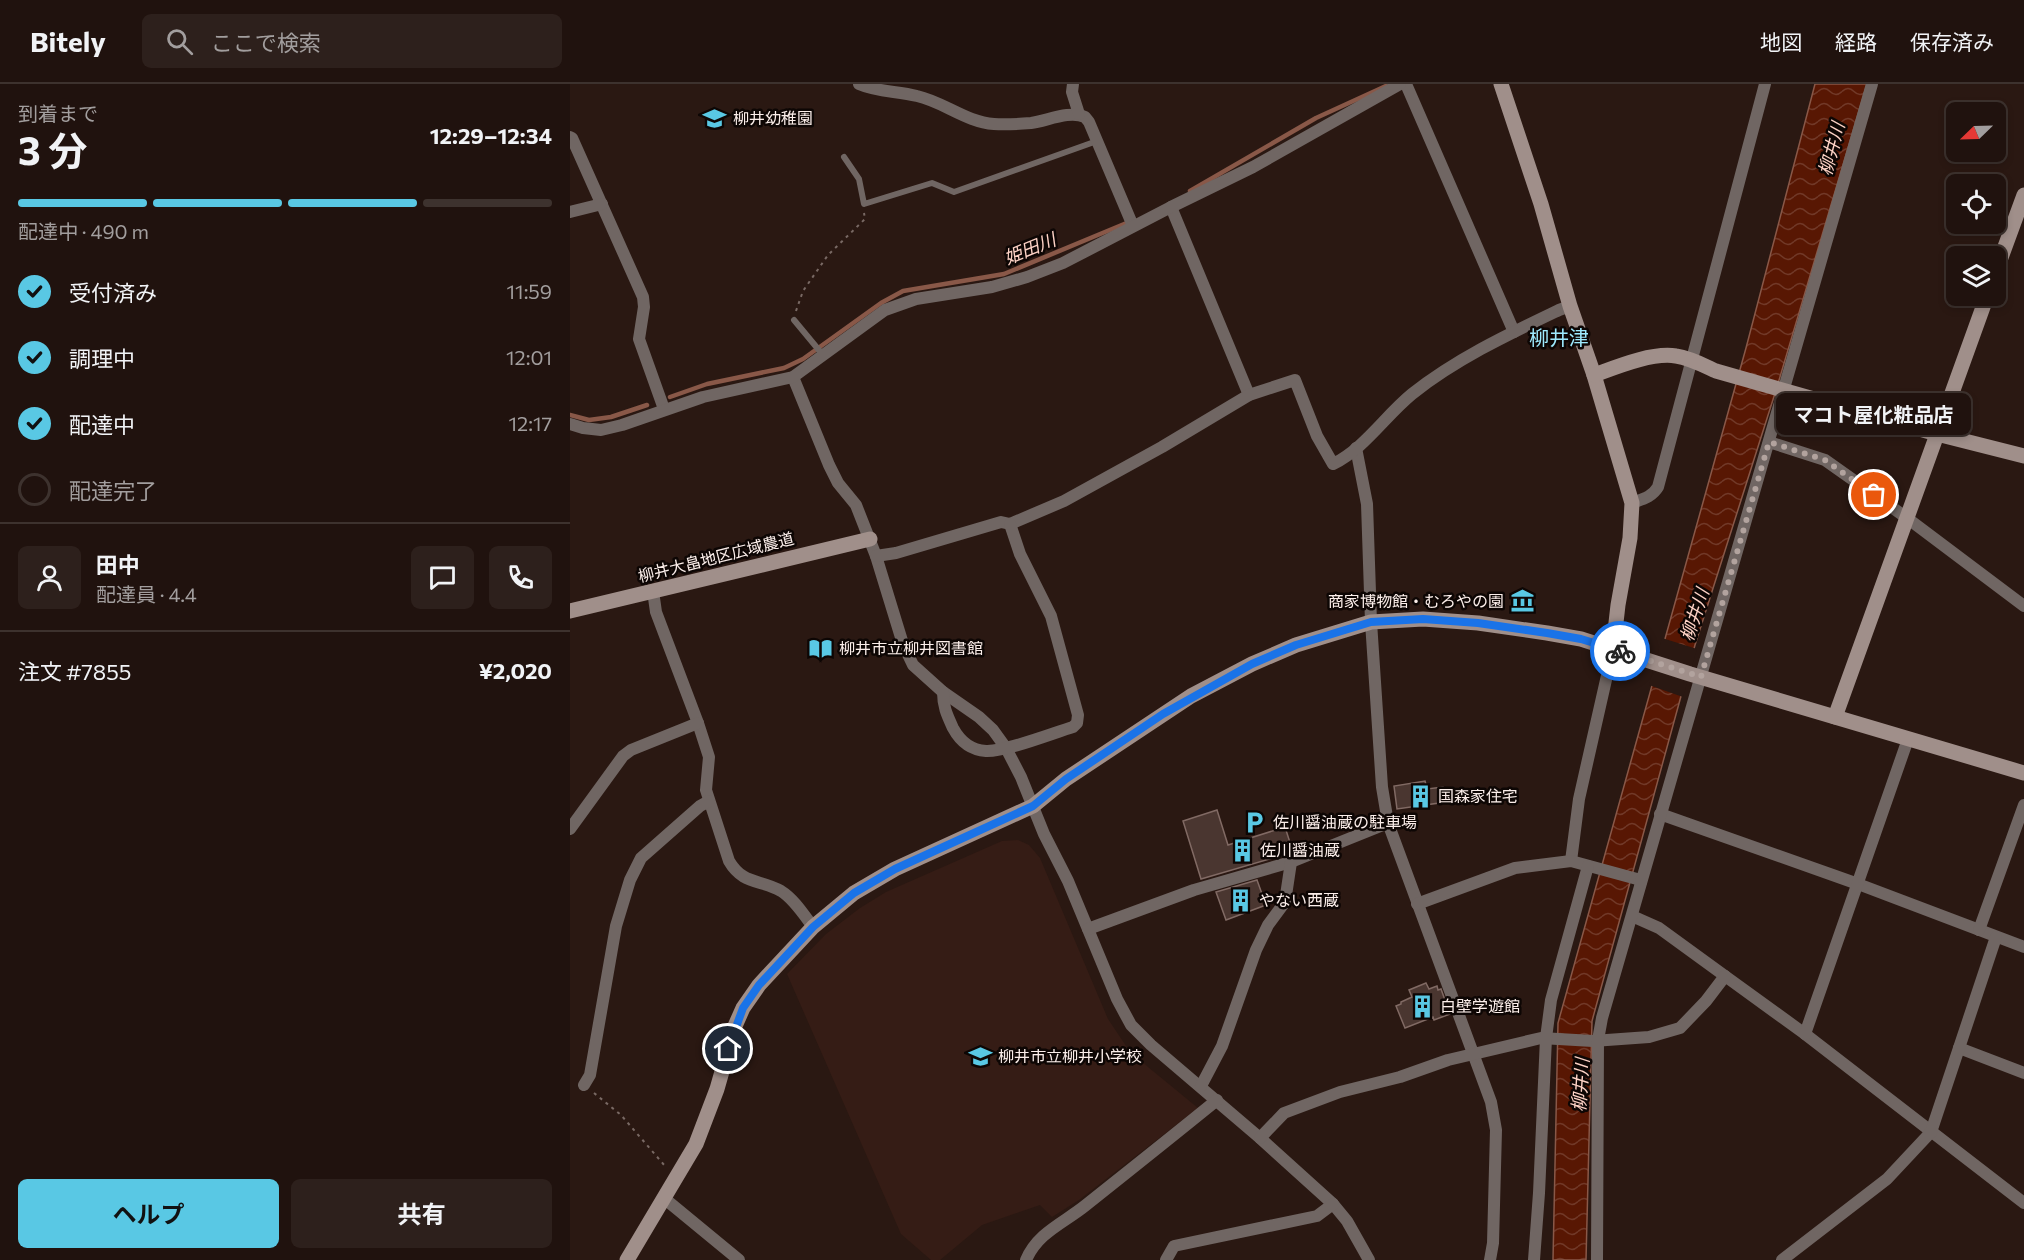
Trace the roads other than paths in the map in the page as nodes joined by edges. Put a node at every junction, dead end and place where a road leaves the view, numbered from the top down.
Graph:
1 (859, 84) edge
2 (1073, 84) edge
3 (1400, 84) edge
4 (1406, 84) edge
5 (1501, 84) edge
6 (1765, 84) edge
7 (1872, 84) edge
8 (1079, 114) junction
9 (570, 137) edge
10 (1097, 141) junction
11 (844, 157) dead end
12 (2024, 195) edge
13 (602, 204) junction
14 (1171, 207) junction
15 (570, 212) edge
16 (1133, 226) junction
17 (2005, 246) edge
18 (1570, 306) junction
19 (1983, 306) edge
20 (794, 320) road end
21 (1514, 332) junction
22 (823, 355) junction
23 (1692, 360) junction
24 (1593, 375) junction
25 (793, 377) junction
26 (1778, 387) junction
27 (1250, 395) junction
28 (664, 409) junction
29 (570, 424) edge
30 (1937, 434) junction
31 (1769, 442) junction
32 (1356, 448) junction
33 (2024, 456) edge
34 (1632, 503) junction
35 (1907, 518) junction
36 (1010, 524) junction
37 (870, 539) junction
38 (876, 556) junction
39 (653, 591) junction
40 (2024, 606) edge
41 (570, 611) edge
42 (1371, 622) junction
43 (1613, 649) junction
44 (1695, 676) junction
45 (943, 692) junction
46 (1835, 717) junction
47 (698, 723) junction
48 (1908, 739) junction
49 (1006, 748) junction
50 (2024, 774) edge
51 (709, 801) junction
52 (2024, 805) edge
53 (1033, 806) junction
54 (1660, 814) junction
55 (1388, 823) junction
56 (570, 829) edge
57 (1571, 861) junction
58 (1291, 862) junction
59 (1593, 867) junction
60 (1639, 880) junction
61 (1858, 884) junction
62 (1418, 904) junction
63 (1632, 916) junction
64 (813, 927) junction
65 (1088, 929) junction
66 (1979, 930) junction
67 (1996, 937) junction
68 (2024, 947) edge
69 (1725, 976) junction
70 (1805, 1034) junction
71 (1549, 1037) junction
72 (1596, 1041) junction
73 (1959, 1048) junction
74 (1473, 1055) junction
75 (2024, 1073) edge
76 (584, 1085) road end
77 (1201, 1086) junction
78 (1217, 1100) junction
79 (1931, 1132) junction
80 (1260, 1138) junction
81 (665, 1199) junction
82 (1333, 1203) junction
83 (2024, 1203) edge
84 (627, 1260) edge
85 (739, 1260) edge
86 (1026, 1260) edge
87 (1166, 1260) edge
88 (1369, 1260) edge
89 (1490, 1260) edge
90 (1534, 1260) edge
91 (1598, 1260) edge
92 (1782, 1260) edge

1 - 8 street
2 - 8 street
3 - 14 street
4 - 21 street
5 - 18 street
6 - 23 street
7 - 26 street
8 - 10 street
9 - 13 street
10 - 11 lane
10 - 16 street
12 - 17 street
13 - 15 street
13 - 28 street
14 - 16 street
14 - 27 street
16 - 22 street
18 - 21 street
18 - 24 street
19 - 30 street
20 - 22 lane
21 - 32 street
22 - 25 street
23 - 24 street
23 - 26 street
23 - 34 street
24 - 34 street
25 - 28 street
25 - 37 street
26 - 30 street
26 - 31 street
27 - 32 street
27 - 36 street
28 - 29 street
30 - 33 street
30 - 35 street
31 - 35 street
31 - 44 street
32 - 42 street
34 - 43 street
35 - 40 street
35 - 46 street
36 - 38 street
36 - 49 street
37 - 38 street
37 - 39 street, 柳井大畠地区広域農道
38 - 45 street
39 - 41 street, 柳井大畠地区広域農道
39 - 47 street
42 - 43 street
42 - 53 street
42 - 55 street
43 - 44 street
43 - 57 street
44 - 46 street
44 - 54 street
45 - 49 street
45 - 49 street
46 - 48 street
47 - 51 street
47 - 56 street
48 - 50 street
48 - 61 street
49 - 53 street
51 - 64 street
51 - 76 street
52 - 66 street
53 - 64 street
53 - 65 street
54 - 60 street
54 - 61 street
55 - 58 street
55 - 62 street
57 - 59 street
57 - 62 street
58 - 65 street
58 - 77 street
59 - 60 street
59 - 71 street
60 - 63 street
61 - 66 street
61 - 70 street
62 - 74 street
63 - 69 street
63 - 72 street
64 - 81 street
65 - 77 street
66 - 67 street
67 - 68 street
67 - 73 street
69 - 70 street
69 - 72 street
70 - 79 street
71 - 72 street
71 - 74 street
71 - 90 street
72 - 91 street
73 - 75 street
73 - 79 street
74 - 80 street
74 - 89 street
77 - 78 street
78 - 80 street
78 - 86 street
79 - 83 street
79 - 92 street
80 - 82 street
81 - 84 street
81 - 85 street
82 - 87 street
82 - 88 street

